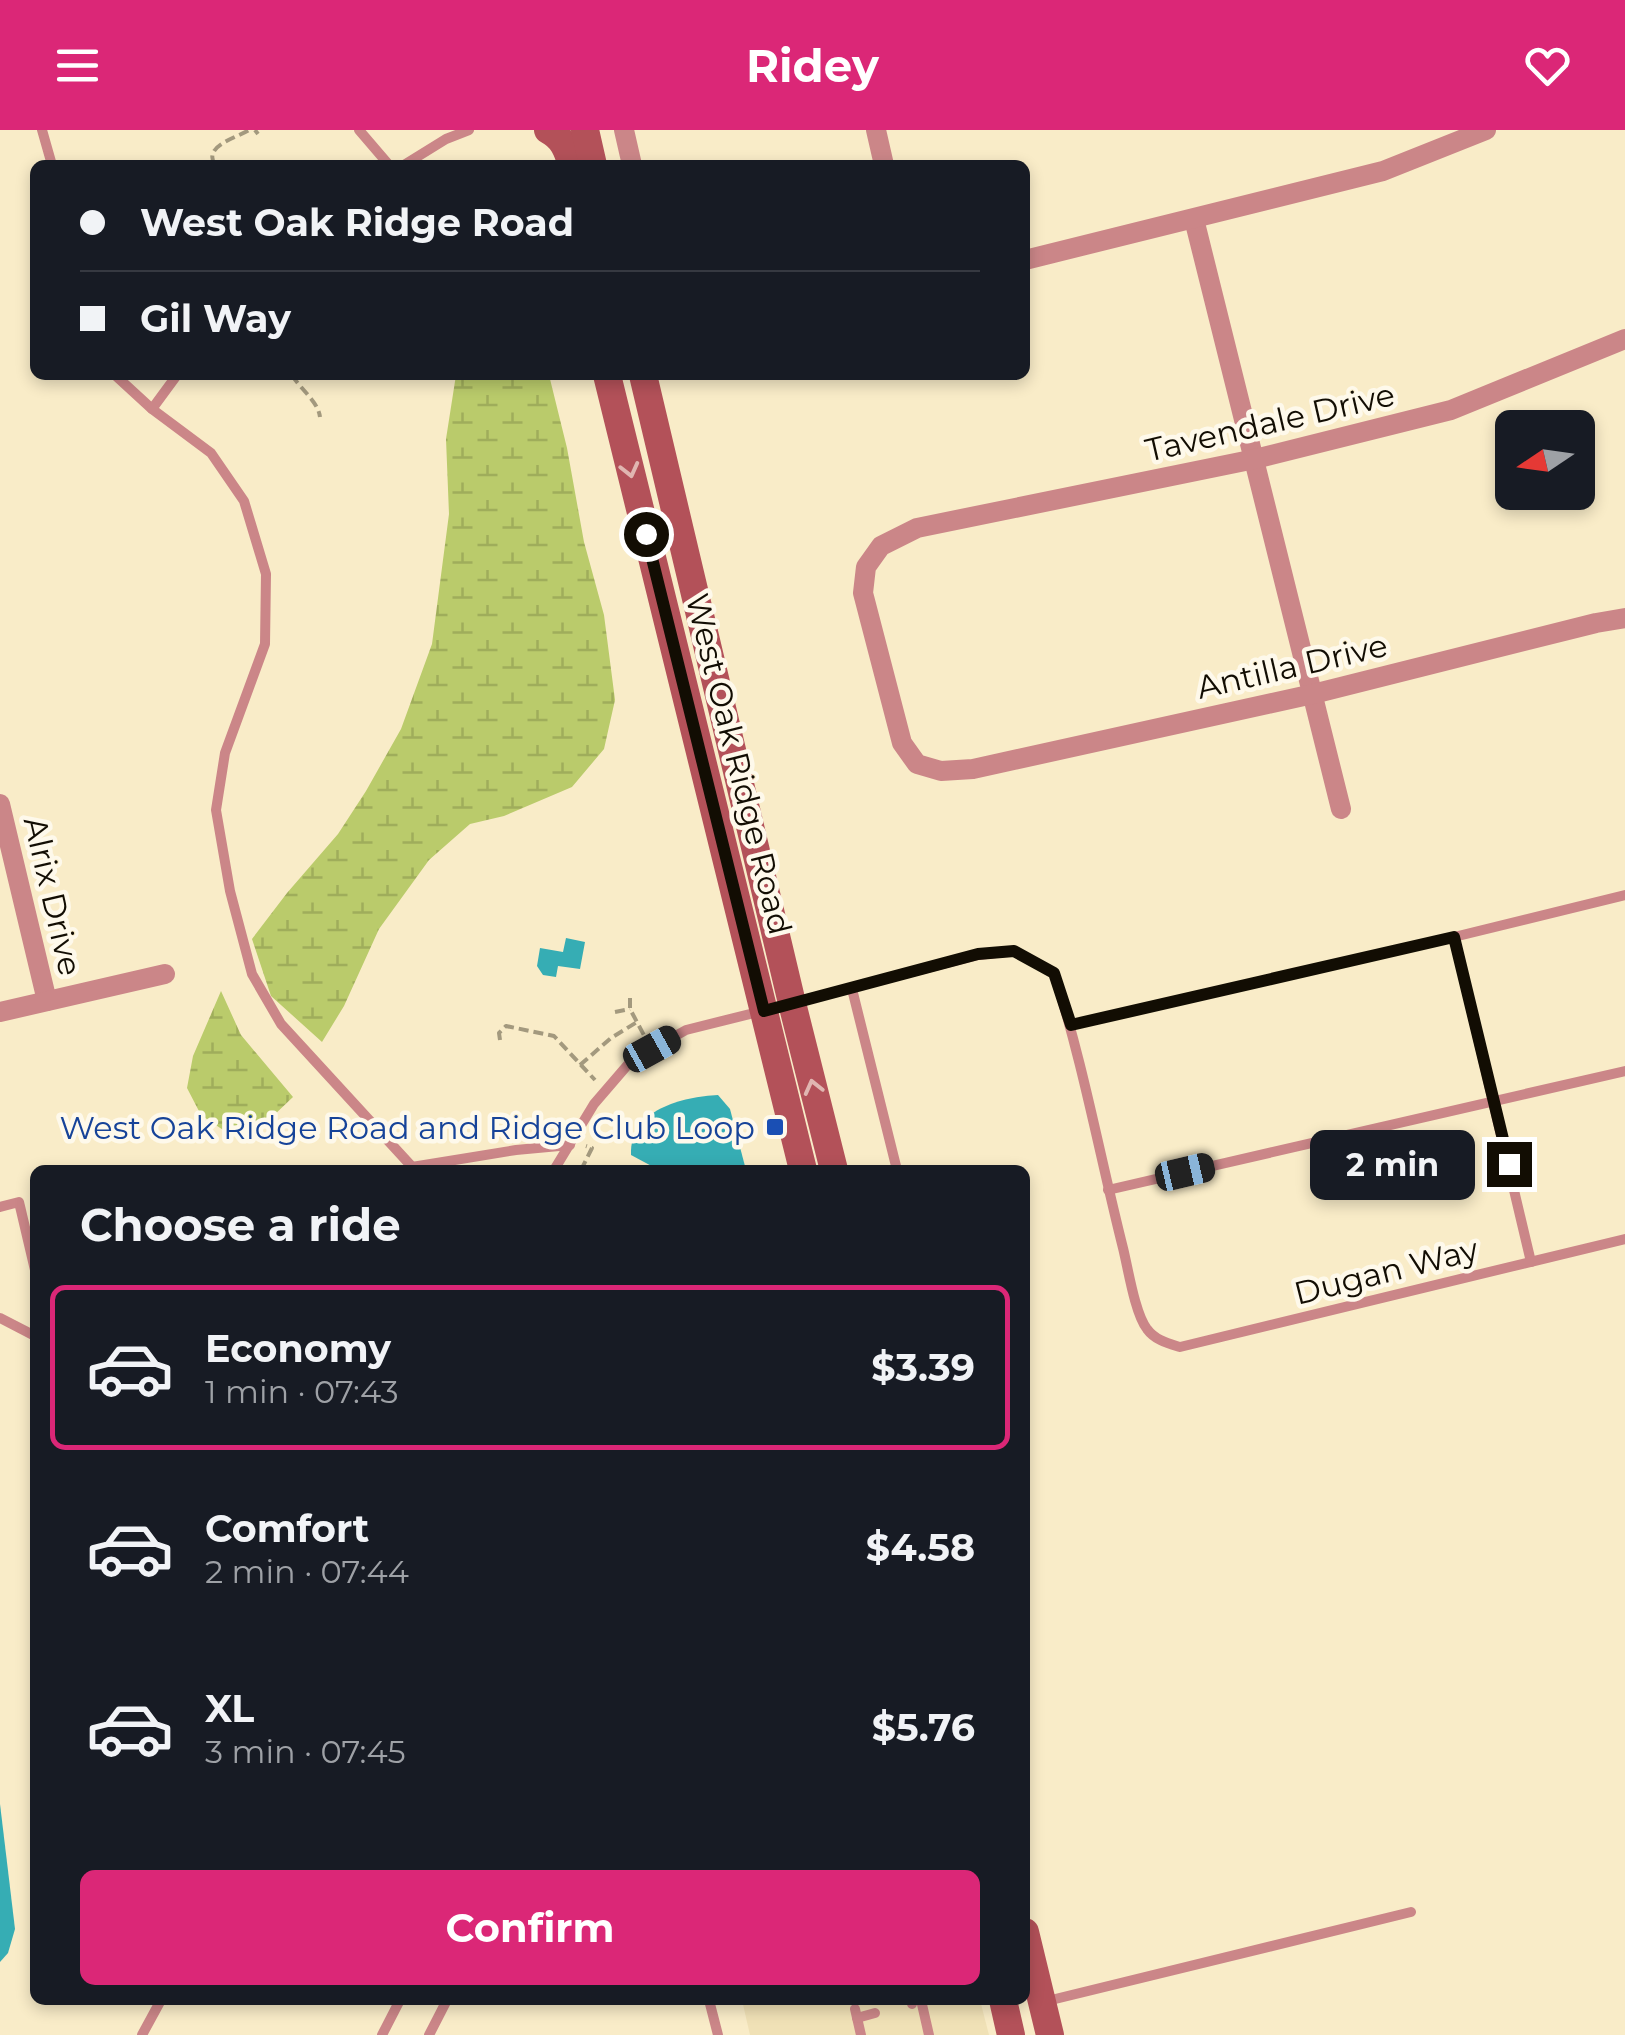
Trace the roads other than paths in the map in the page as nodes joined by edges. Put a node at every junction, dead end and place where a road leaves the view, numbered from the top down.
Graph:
1 (42, 130) edge
2 (359, 130) edge
3 (469, 130) edge
4 (548, 130) edge
5 (585, 130) edge
6 (624, 130) edge
7 (876, 130) edge
8 (1486, 130) edge
9 (51, 160) edge
10 (385, 160) edge
11 (412, 160) edge
12 (555, 160) edge
13 (570, 160) edge
14 (592, 160) edge
15 (631, 160) edge
16 (883, 160) edge
17 (1194, 219) junction
18 (1030, 259) edge
19 (1625, 339) edge
20 (121, 380) edge
21 (173, 380) edge
22 (607, 380) edge
23 (644, 380) edge
24 (152, 409) junction
25 (1255, 459) junction
26 (917, 528) joint
27 (1625, 618) edge
28 (1313, 694) junction
29 (0, 804) edge
30 (1341, 808) dead end
31 (1625, 894) edge
32 (1454, 937) junction
33 (165, 974) dead end
34 (852, 989) junction
35 (47, 1001) junction
36 (792, 1003) junction
37 (764, 1011) junction
38 (0, 1012) edge
39 (1071, 1025) junction
40 (1625, 1071) edge
41 (1494, 1100) junction
42 (572, 1142) junction
43 (409, 1165) edge
44 (435, 1165) edge
45 (557, 1165) edge
46 (802, 1165) edge
47 (833, 1165) edge
48 (896, 1165) edge
49 (1108, 1190) junction
50 (0, 1207) edge
51 (1625, 1240) edge
52 (30, 1249) edge
53 (1531, 1262) junction
54 (0, 1318) edge
55 (30, 1333) edge
56 (1411, 1912) dead end
57 (1030, 1953) edge
58 (1042, 2002) junction
59 (158, 2005) edge
60 (397, 2005) edge
61 (444, 2005) edge
62 (710, 2005) edge
63 (917, 2005) edge
64 (1004, 2005) edge
65 (875, 2013) dead end
66 (142, 2035) edge
67 (382, 2035) edge
68 (429, 2035) edge
69 (718, 2035) edge
70 (861, 2035) edge
71 (929, 2035) edge
72 (1011, 2035) edge
73 (1050, 2035) edge

1 - 9 lane
2 - 10 lane
3 - 11 lane
4 - 12 street
4 - 13 street
5 - 14 street
6 - 15 street
7 - 16 street
8 - 17 street
17 - 18 street
17 - 25 street
19 - 25 street, Tavendale Drive
20 - 24 lane
21 - 24 lane
22 -> 37 street, West Oak Ridge Road
23 - 36 street, West Oak Ridge Road
24 - 43 lane
25 - 26 street, Tavendale Drive
25 - 28 street
26 - 28 street, Antilla Drive
27 - 28 street, Antilla Drive
28 - 30 street
29 - 35 street, Alrix Drive
31 - 32 lane
32 - 39 lane
32 - 41 lane
33 - 35 street
34 - 36 lane
34 - 39 lane
34 - 48 lane
35 - 38 street
36 - 37 street
47 -> 36 street, West Oak Ridge Road
37 - 42 lane
37 - 46 street, West Oak Ridge Road
39 - 49 lane
40 - 41 lane
41 - 49 lane
41 - 53 lane
42 - 44 lane
42 - 45 lane
49 - 53 lane, Dugan Way
50 - 52 lane
51 - 53 lane, Dugan Way
54 - 55 lane
56 - 58 lane
57 - 58 street
58 - 73 street
59 - 66 lane
60 - 67 lane
61 - 68 lane
62 - 69 lane
63 - 71 lane
64 - 72 street
65 - 70 lane

